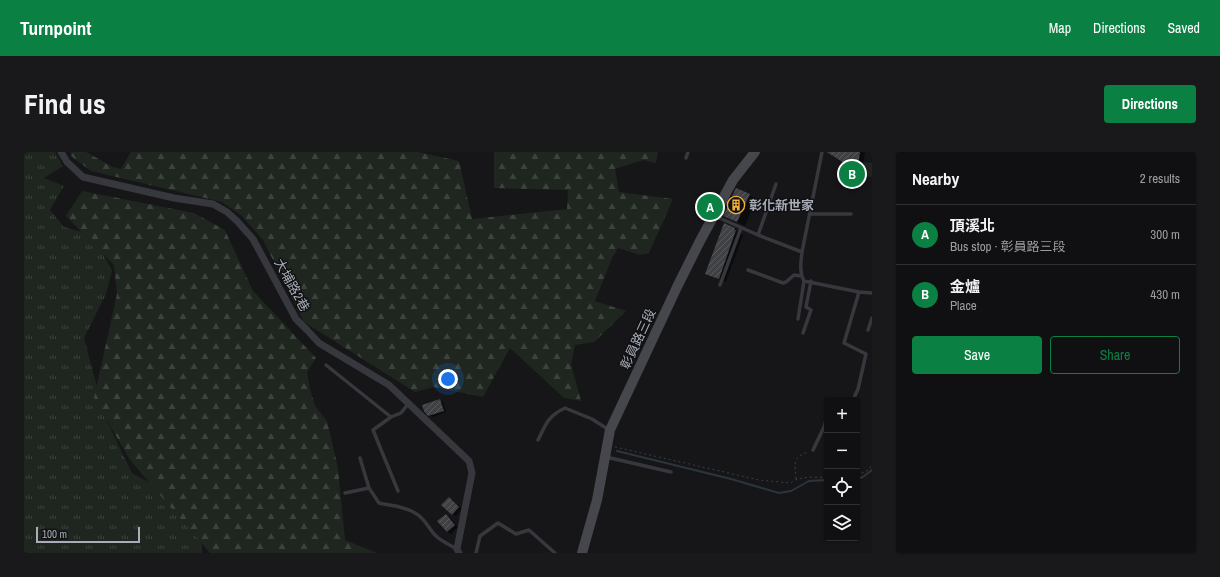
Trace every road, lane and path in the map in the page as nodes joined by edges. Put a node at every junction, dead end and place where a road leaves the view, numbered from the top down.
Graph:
1 (61, 152) edge
2 (688, 152) edge
3 (822, 152) edge
4 (753, 153) edge
5 (686, 158) dead end
6 (776, 184) dead end
7 (810, 214) junction
8 (851, 214) dead end
9 (714, 216) junction
10 (741, 228) junction
11 (758, 235) junction
12 (802, 252) junction
13 (748, 270) dead end
14 (801, 276) junction
15 (804, 281) junction
16 (811, 281) junction
17 (720, 285) dead end
18 (859, 292) junction
19 (872, 292) edge
20 (872, 318) edge
21 (798, 319) dead end
22 (868, 330) dead end
23 (803, 333) dead end
24 (326, 364) dead end
25 (854, 397) edge
26 (408, 404) junction
27 (391, 417) junction
28 (824, 427) edge
29 (610, 430) junction
30 (538, 440) dead end
31 (607, 446) junction
32 (813, 450) joint
33 (605, 457) junction
34 (360, 458) dead end
35 (872, 464) edge
36 (671, 472) dead end
37 (860, 474) edge
38 (824, 477) edge
39 (796, 480) junction
40 (369, 488) junction
41 (398, 491) dead end
42 (345, 493) dead end
43 (458, 551) edge
44 (476, 553) edge
45 (555, 553) edge
46 (582, 553) edge

1 - 26 street, 大埔路2巷
2 - 5 lane
3 - 7 lane
4 - 9 main road, 彰員路三段
6 - 11 lane
7 - 8 lane
7 - 12 lane
9 - 10 lane
9 - 29 main road, 彰員路三段
10 - 11 lane
10 - 17 lane
11 - 12 lane
12 - 14 lane
13 - 14 lane
14 - 15 lane
15 - 16 lane
15 - 21 lane
16 - 18 lane
16 - 23 lane
18 - 19 lane
18 - 25 lane
20 - 22 lane
24 - 27 lane
26 - 27 lane
26 - 43 street, 大埔路2巷
27 - 41 lane
28 - 32 lane
29 - 30 lane
29 - 31 main road, 彰員路三段
31 - 33 main road, 彰員路三段
31 - 39 path
32 - 39 path
33 - 36 lane
33 - 46 main road, 彰員路三段
34 - 40 lane
35 - 37 path
38 - 39 path
40 - 42 lane
40 - 43 lane
44 - 45 lane

